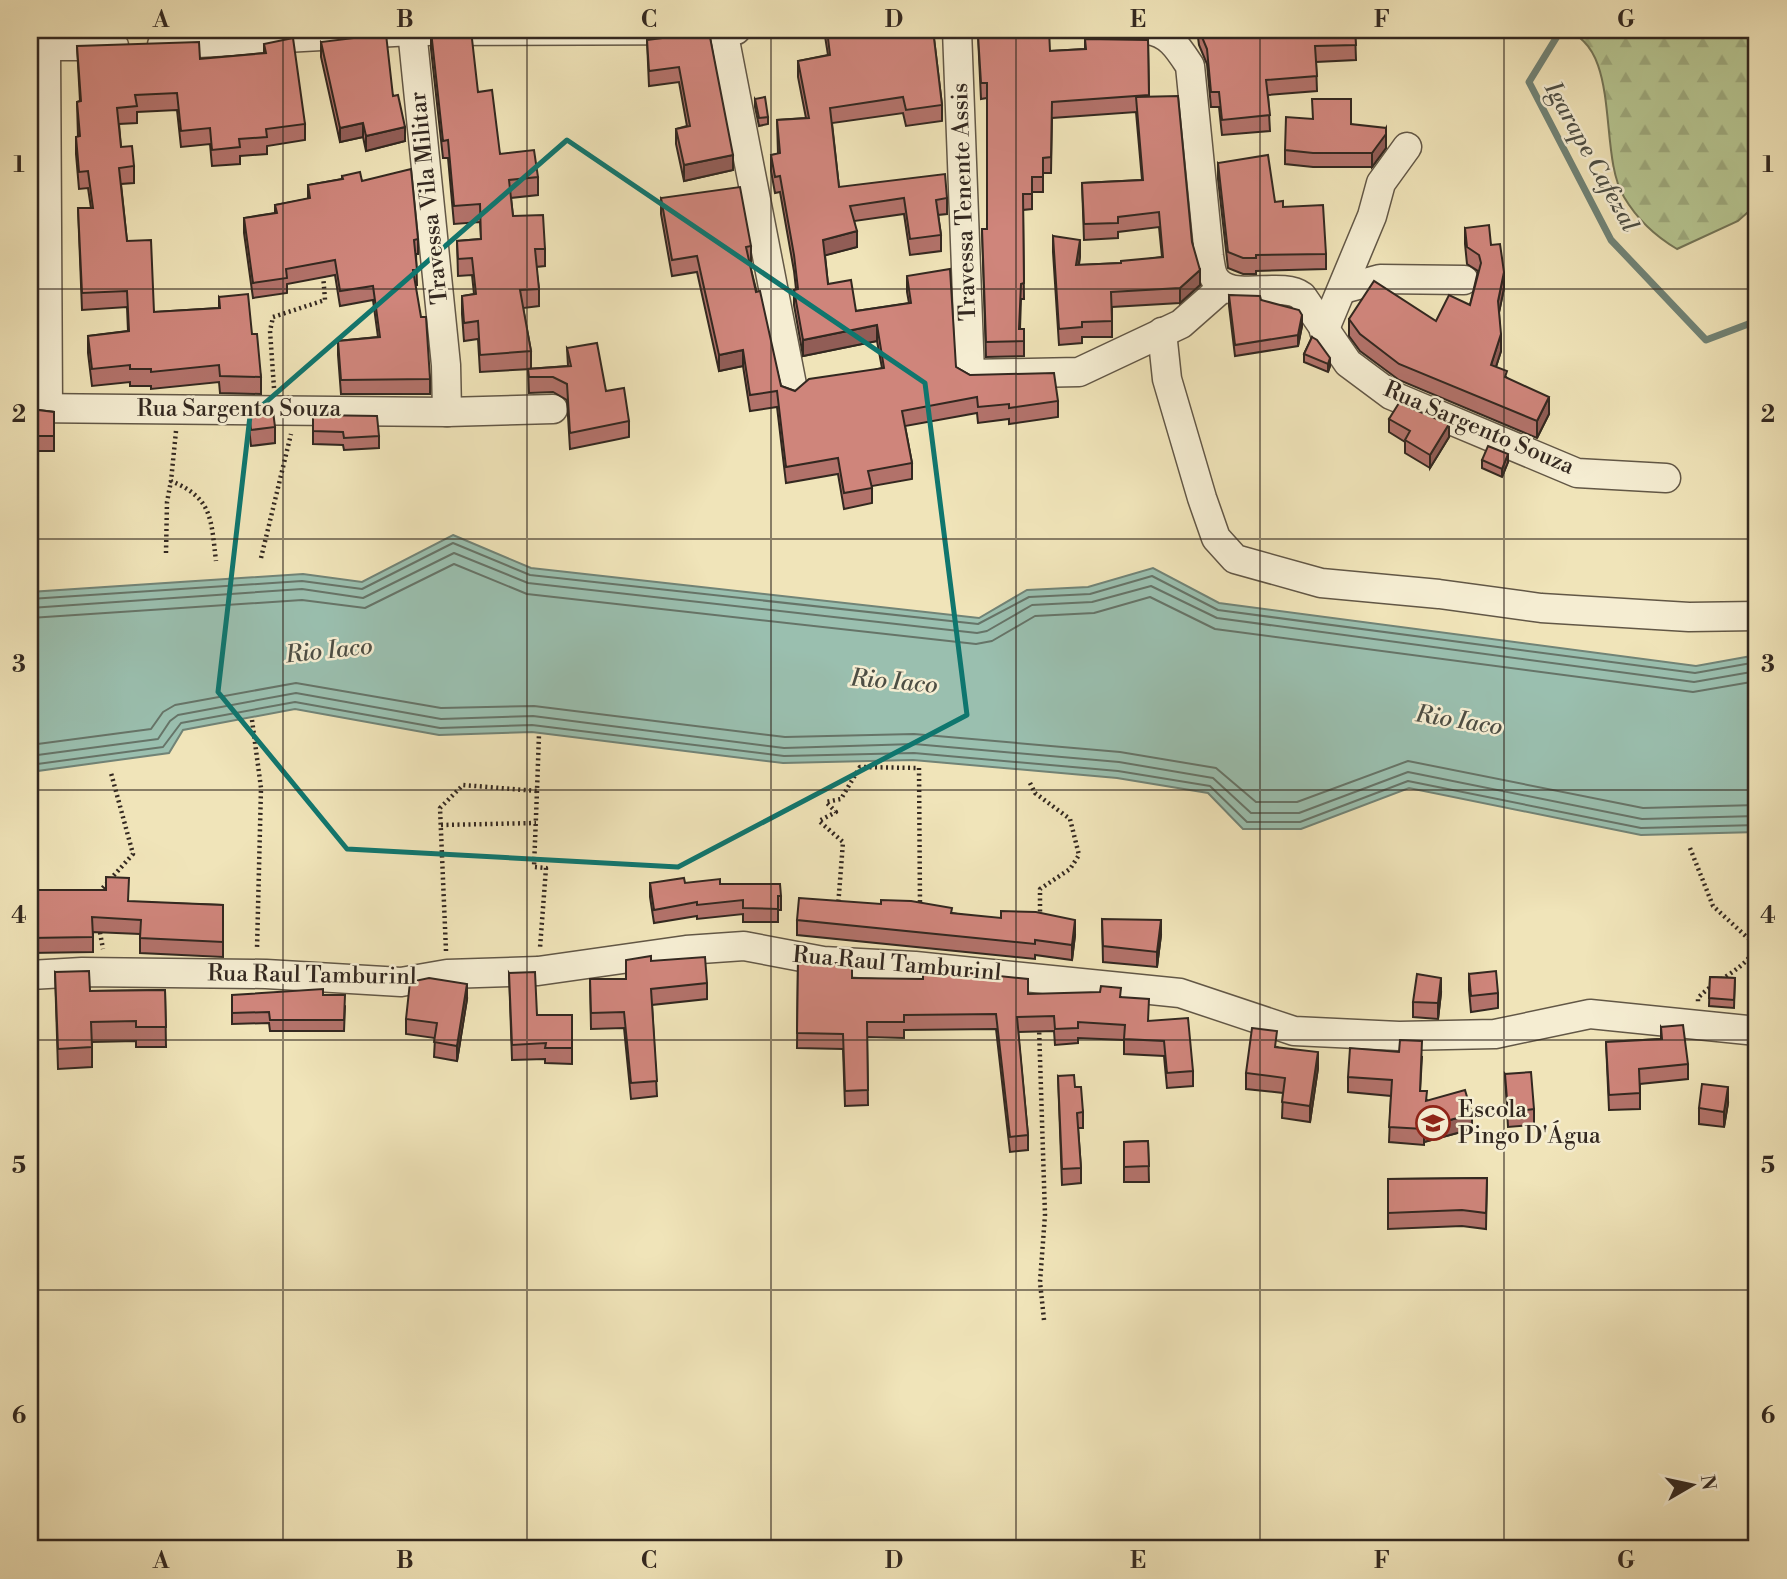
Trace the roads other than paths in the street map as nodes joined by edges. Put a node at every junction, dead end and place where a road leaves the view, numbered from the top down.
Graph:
1 (723, 30) edge
2 (736, 30) edge
3 (957, 30) edge
4 (1147, 30) edge
5 (412, 31) edge
6 (131, 38) edge
7 (1181, 38) edge
8 (38, 46) edge
9 (1407, 148) dead end
10 (1464, 281) dead end
11 (1223, 287) junction
12 (1343, 289) junction
13 (1324, 331) junction
14 (1162, 332) junction
15 (793, 390) edge
16 (39, 408) edge
17 (553, 409) dead end
18 (447, 412) junction
19 (1666, 478) dead end
20 (1757, 616) edge
21 (30, 975) edge
22 (1757, 1031) edge

1 - 2 street
1 - 5 street
1 - 15 street
3 - 14 street, Travessa Tenente Assis
4 - 7 street
5 - 6 street
5 - 18 street, Travessa Vila Militar
6 - 8 street
7 - 11 street
8 - 16 street
9 - 12 street
10 - 12 street
11 - 13 street, Rua Sargento Souza
11 - 14 street
12 - 13 street
13 - 19 street, Rua Sargento Souza
14 - 20 street
16 - 18 street, Rua Sargento Souza
17 - 18 street, Rua Sargento Souza
21 - 22 street, Rua Raul Tamburinl

